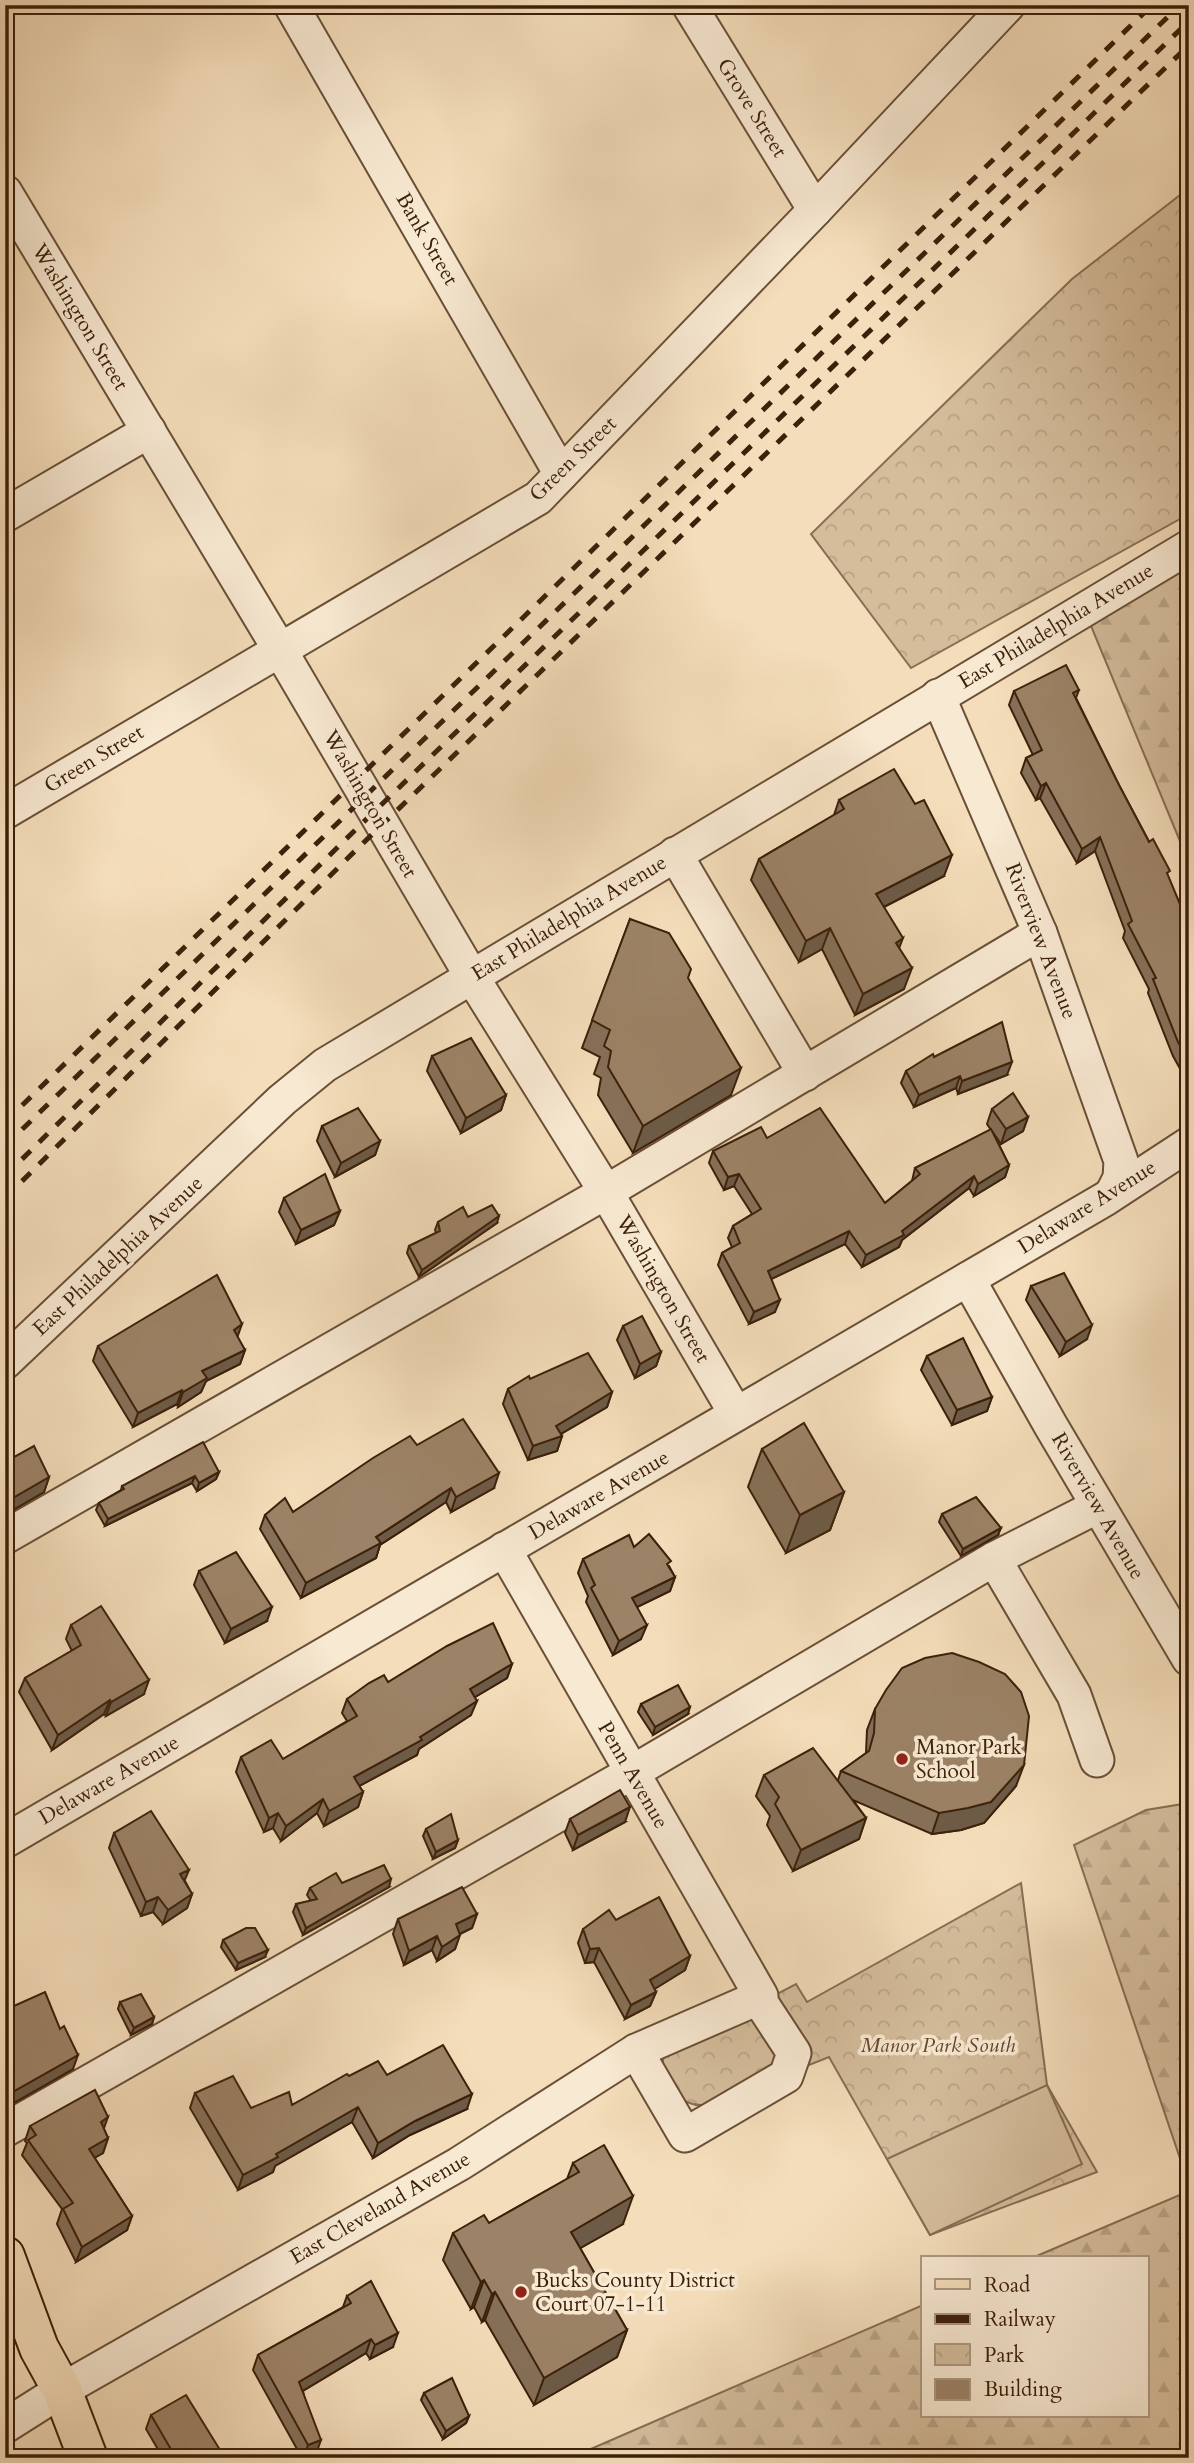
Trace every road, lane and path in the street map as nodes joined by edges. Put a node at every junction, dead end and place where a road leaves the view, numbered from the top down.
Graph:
1 (291, 5) edge
2 (689, 5) edge
3 (1008, 5) edge
4 (5, 192) edge
5 (815, 211) junction
6 (149, 431) junction
7 (561, 474) junction
8 (5, 515) edge
9 (1189, 547) edge
10 (279, 650) junction
11 (938, 696) junction
12 (5, 812) edge
13 (675, 854) junction
14 (1041, 933) junction
15 (472, 977) junction
16 (805, 1074) junction
17 (1189, 1144) edge
18 (606, 1192) junction
19 (1113, 1192) junction
20 (968, 1279) junction
21 (5, 1362) edge
22 (736, 1414) junction
23 (1098, 1506) junction
24 (5, 1537) edge
25 (504, 1549) junction
26 (994, 1559) junction
27 (1189, 1659) edge
28 (1097, 1759) dead end
29 (631, 1773) junction
30 (5, 1841) edge
31 (758, 1998) junction
32 (636, 2051) junction
33 (5, 2130) edge
34 (5, 2256) edge
35 (62, 2390) junction
36 (5, 2426) edge
37 (88, 2458) edge

1 - 7 street, Bank Street
2 - 5 street, Grove Street
3 - 5 street, Green Street
4 - 6 street, Washington Street
5 - 7 street, Green Street
6 - 8 street
6 - 10 street, Washington Street
7 - 10 street, Green Street
9 - 11 street, East Philadelphia Avenue
10 - 12 street, Green Street
10 - 15 street, Washington Street
11 - 13 street, East Philadelphia Avenue
11 - 14 street, Riverview Avenue
13 - 15 street, East Philadelphia Avenue
13 - 16 street
14 - 16 street
14 - 19 street, Riverview Avenue
15 - 18 street, Washington Street
15 - 21 street, East Philadelphia Avenue
16 - 18 street
17 - 19 street, Delaware Avenue
18 - 22 street, Washington Street
18 - 24 street
19 - 20 street, Delaware Avenue
20 - 22 street, Delaware Avenue
20 - 23 street, Riverview Avenue
22 - 25 street, Delaware Avenue
23 - 26 street
23 - 27 street, Riverview Avenue
25 - 29 street, Penn Avenue
25 - 30 street, Delaware Avenue
26 - 28 street
26 - 29 street
29 - 31 street, Penn Avenue
29 - 33 street
31 - 32 street, East Cleveland Avenue
31 - 32 street, Penn Avenue
32 - 35 street, East Cleveland Avenue
34 - 35 main road
35 - 36 street, East Cleveland Avenue
35 - 37 main road

